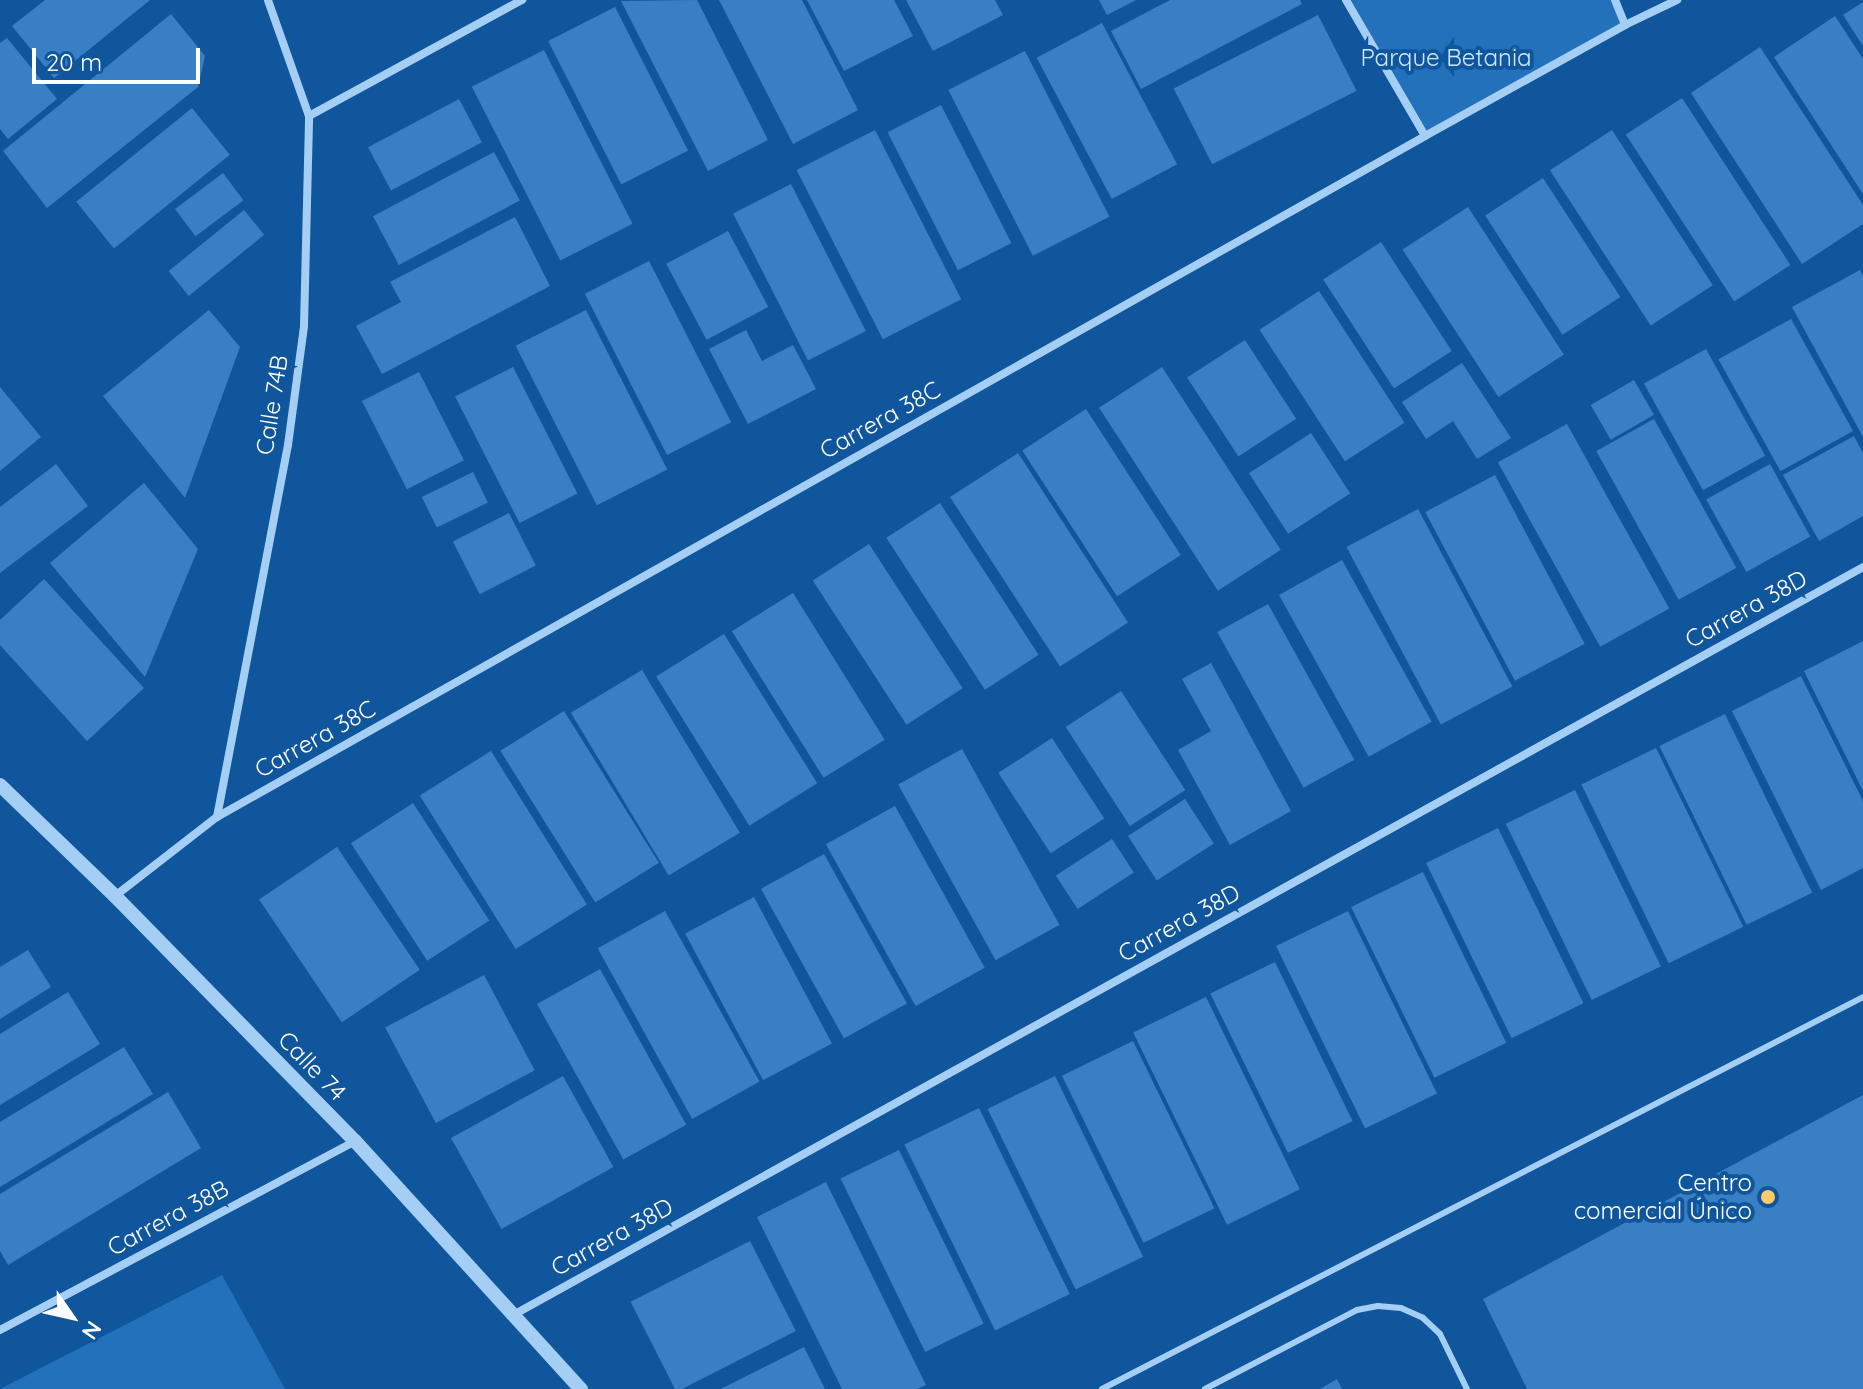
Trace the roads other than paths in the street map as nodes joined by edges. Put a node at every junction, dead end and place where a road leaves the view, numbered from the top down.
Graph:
1 (268, 0) edge
2 (522, 0) edge
3 (1346, 0) edge
4 (1615, 0) edge
5 (1677, 0) edge
6 (1625, 25) junction
7 (309, 116) junction
8 (1425, 136) junction
9 (1863, 567) edge
10 (0, 785) edge
11 (217, 817) junction
12 (115, 896) junction
13 (1863, 997) edge
14 (355, 1141) junction
15 (515, 1314) junction
16 (0, 1330) edge
17 (581, 1389) edge
18 (1102, 1389) edge
19 (1205, 1389) edge
20 (1467, 1389) edge

1 - 7 street, Calle 74B
2 - 7 street
3 - 8 street
4 - 6 street
5 - 6 street, Carrera 38C
6 - 8 street, Carrera 38C
7 - 11 street, Calle 74B
8 - 11 street, Carrera 38C
9 - 15 street, Carrera 38D
10 - 12 street, Calle 74
11 - 12 street, Carrera 38C
12 - 14 street, Calle 74
13 - 18 lane
14 - 15 street, Calle 74
14 - 16 street, Carrera 38B
15 - 17 street, Calle 74
19 - 20 lane

